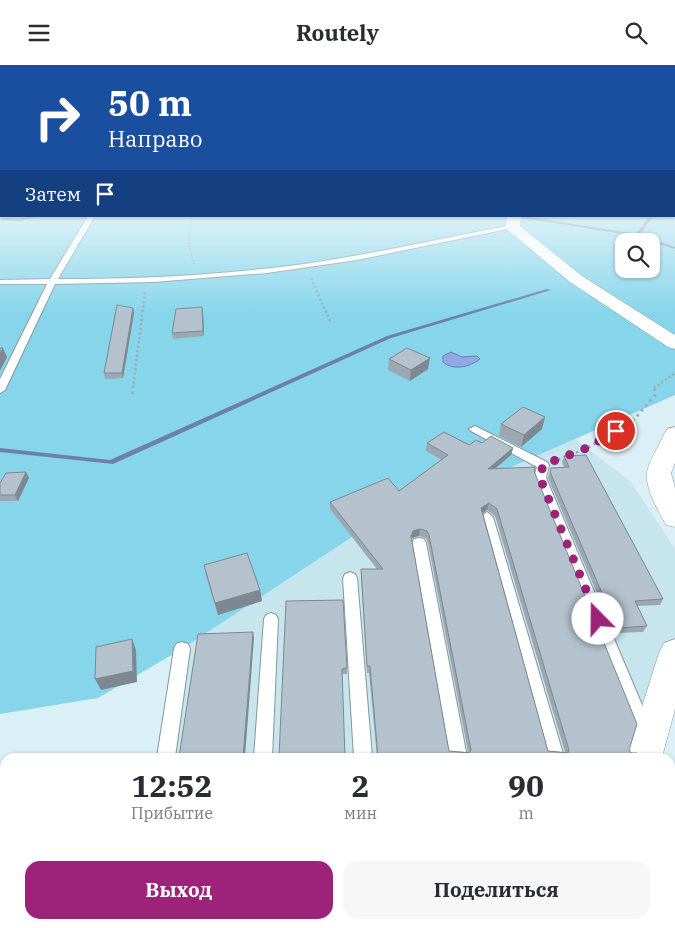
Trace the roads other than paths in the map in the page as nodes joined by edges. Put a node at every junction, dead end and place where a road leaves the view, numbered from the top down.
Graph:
1 (81, 234) edge
2 (453, 234) edge
3 (528, 234) edge
4 (52, 282) junction
5 (0, 283) edge
6 (675, 343) edge
7 (0, 390) edge
8 (475, 429) dead end
9 (675, 434) edge
10 (487, 517) dead end
11 (675, 518) edge
12 (419, 543) dead end
13 (350, 578) dead end
14 (271, 619) dead end
15 (182, 649) dead end
16 (675, 653) edge
17 (647, 750) edge
18 (167, 753) edge
19 (263, 753) edge
20 (363, 753) edge
21 (457, 753) edge
22 (554, 753) edge

1 - 4 lane
2 - 4 lane
3 - 6 street
4 - 5 lane
4 - 7 lane
8 - 17 lane
9 - 11 street
10 - 22 lane
12 - 21 lane
13 - 20 lane
14 - 19 lane
15 - 18 lane
16 - 17 street

